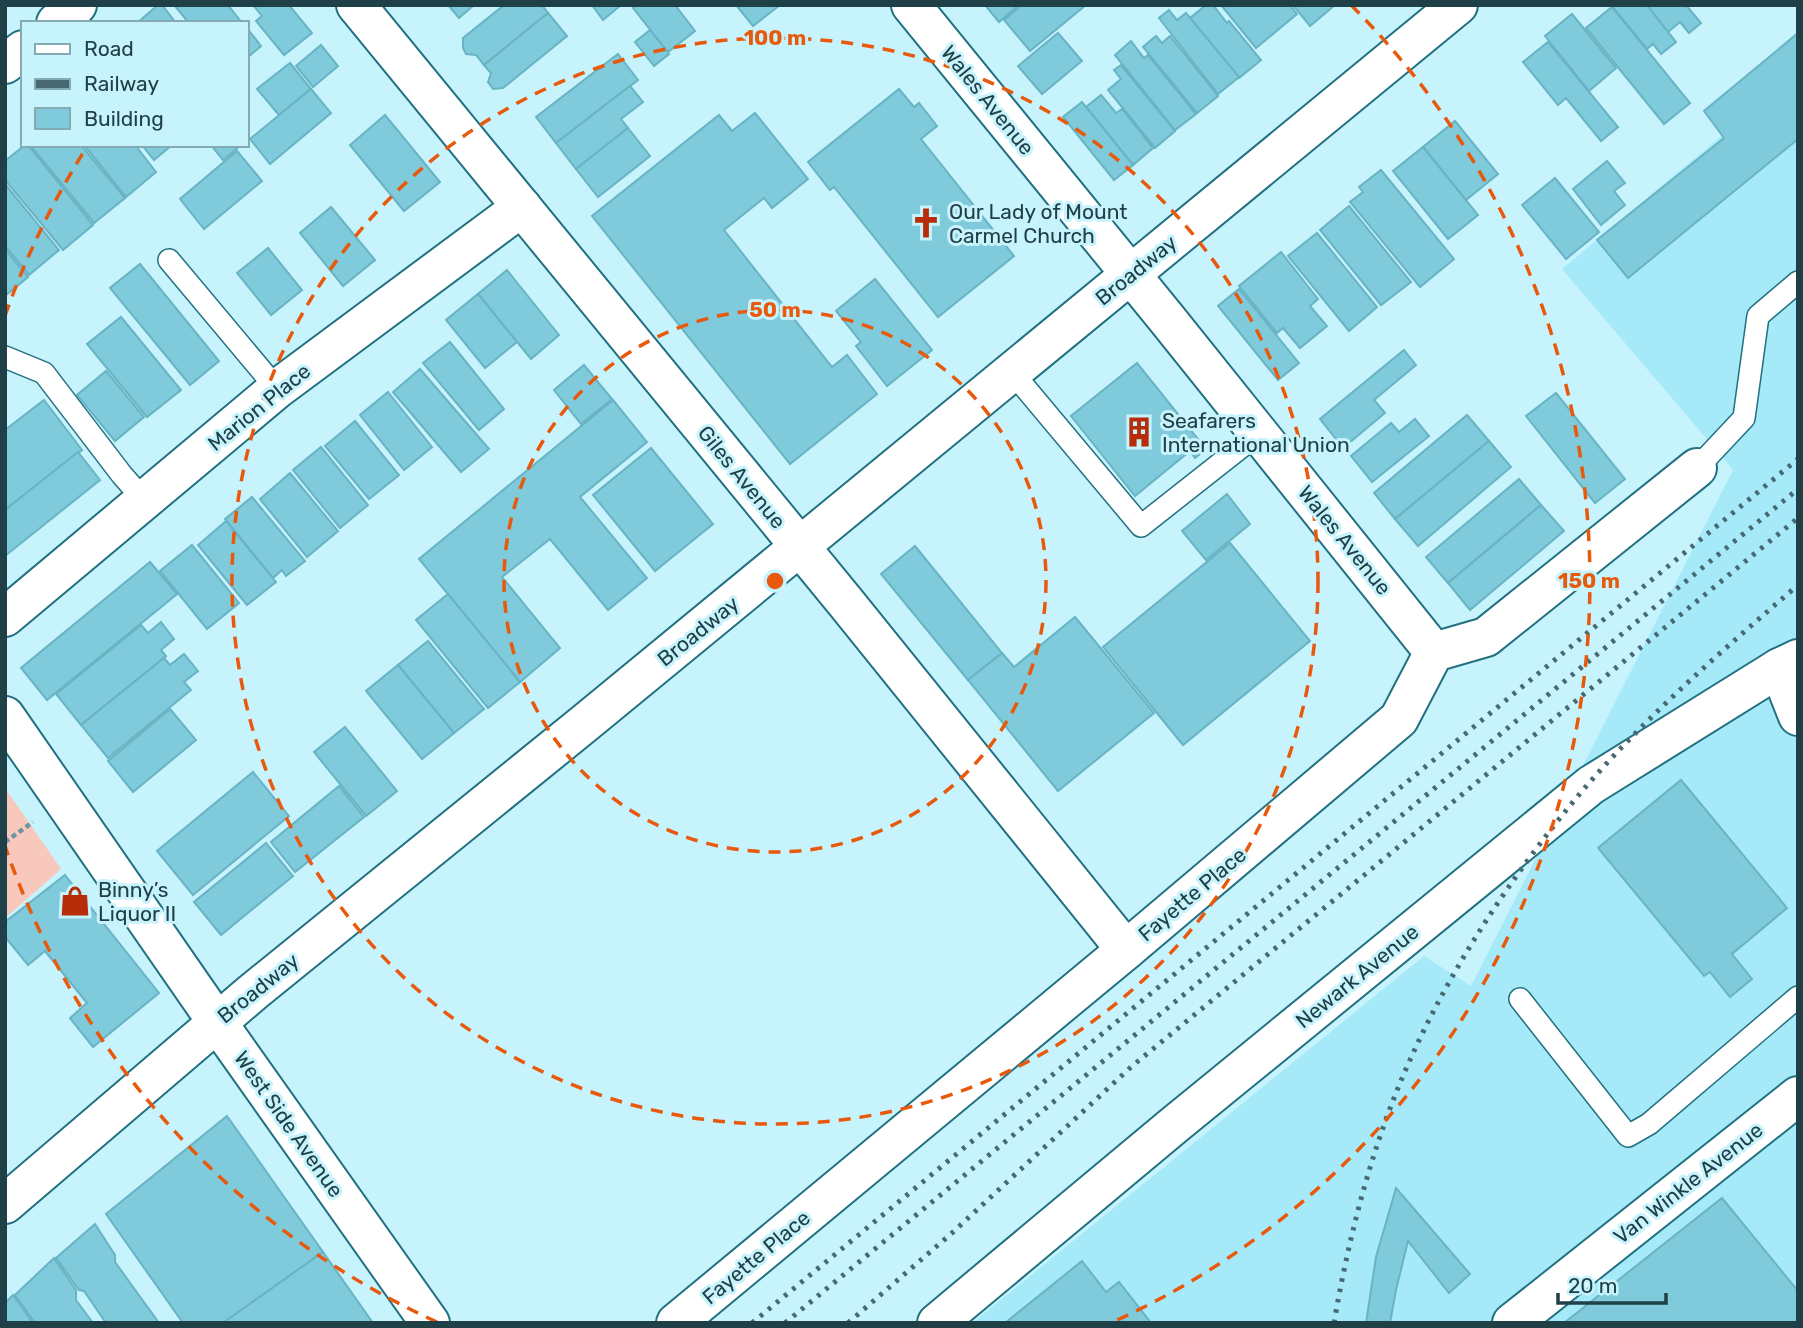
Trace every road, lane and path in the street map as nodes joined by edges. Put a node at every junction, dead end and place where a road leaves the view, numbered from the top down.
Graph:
1 (77, 5) edge
2 (356, 5) edge
3 (911, 5) edge
4 (1458, 5) edge
5 (58, 21) edge
6 (21, 52) edge
7 (5, 64) edge
8 (522, 207) junction
9 (169, 260) dead end
10 (1130, 275) junction
11 (1798, 282) edge
12 (5, 357) edge
13 (1012, 372) junction
14 (278, 389) junction
15 (1259, 433) junction
16 (1697, 468) joint
17 (145, 501) junction
18 (799, 547) junction
19 (5, 617) edge
20 (1434, 652) junction
21 (1788, 664) edge
22 (5, 716) edge
23 (1798, 716) edge
24 (36, 820) dead end
25 (5, 842) edge
26 (1126, 950) junction
27 (1798, 997) edge
28 (1520, 999) dead end
29 (216, 1022) junction
30 (1798, 1096) edge
31 (5, 1204) edge
32 (430, 1323) edge
33 (676, 1323) edge
34 (937, 1323) edge
35 (1513, 1323) edge

1 - 5 street
2 - 8 street, Giles Avenue
3 - 10 street, Wales Avenue
4 - 10 street, Broadway
6 - 7 street
8 - 14 street, Marion Place
8 - 18 street, Giles Avenue
9 - 14 lane
10 - 13 street, Broadway
10 - 15 street, Wales Avenue
11 - 16 lane
12 - 17 lane
13 - 15 lane
13 - 18 street, Broadway
14 - 17 street, Marion Place
15 - 20 street, Wales Avenue
16 - 20 street
17 - 19 street, Marion Place
18 - 26 street, Giles Avenue
18 - 29 street, Broadway
20 - 26 street, Fayette Place
21 - 23 street
21 - 34 street, Newark Avenue
22 - 29 street, West Side Avenue
24 - 25 path
26 - 33 street, Fayette Place
27 - 28 lane
29 - 31 street, Broadway
29 - 32 street, West Side Avenue
30 - 35 street, Van Winkle Avenue

